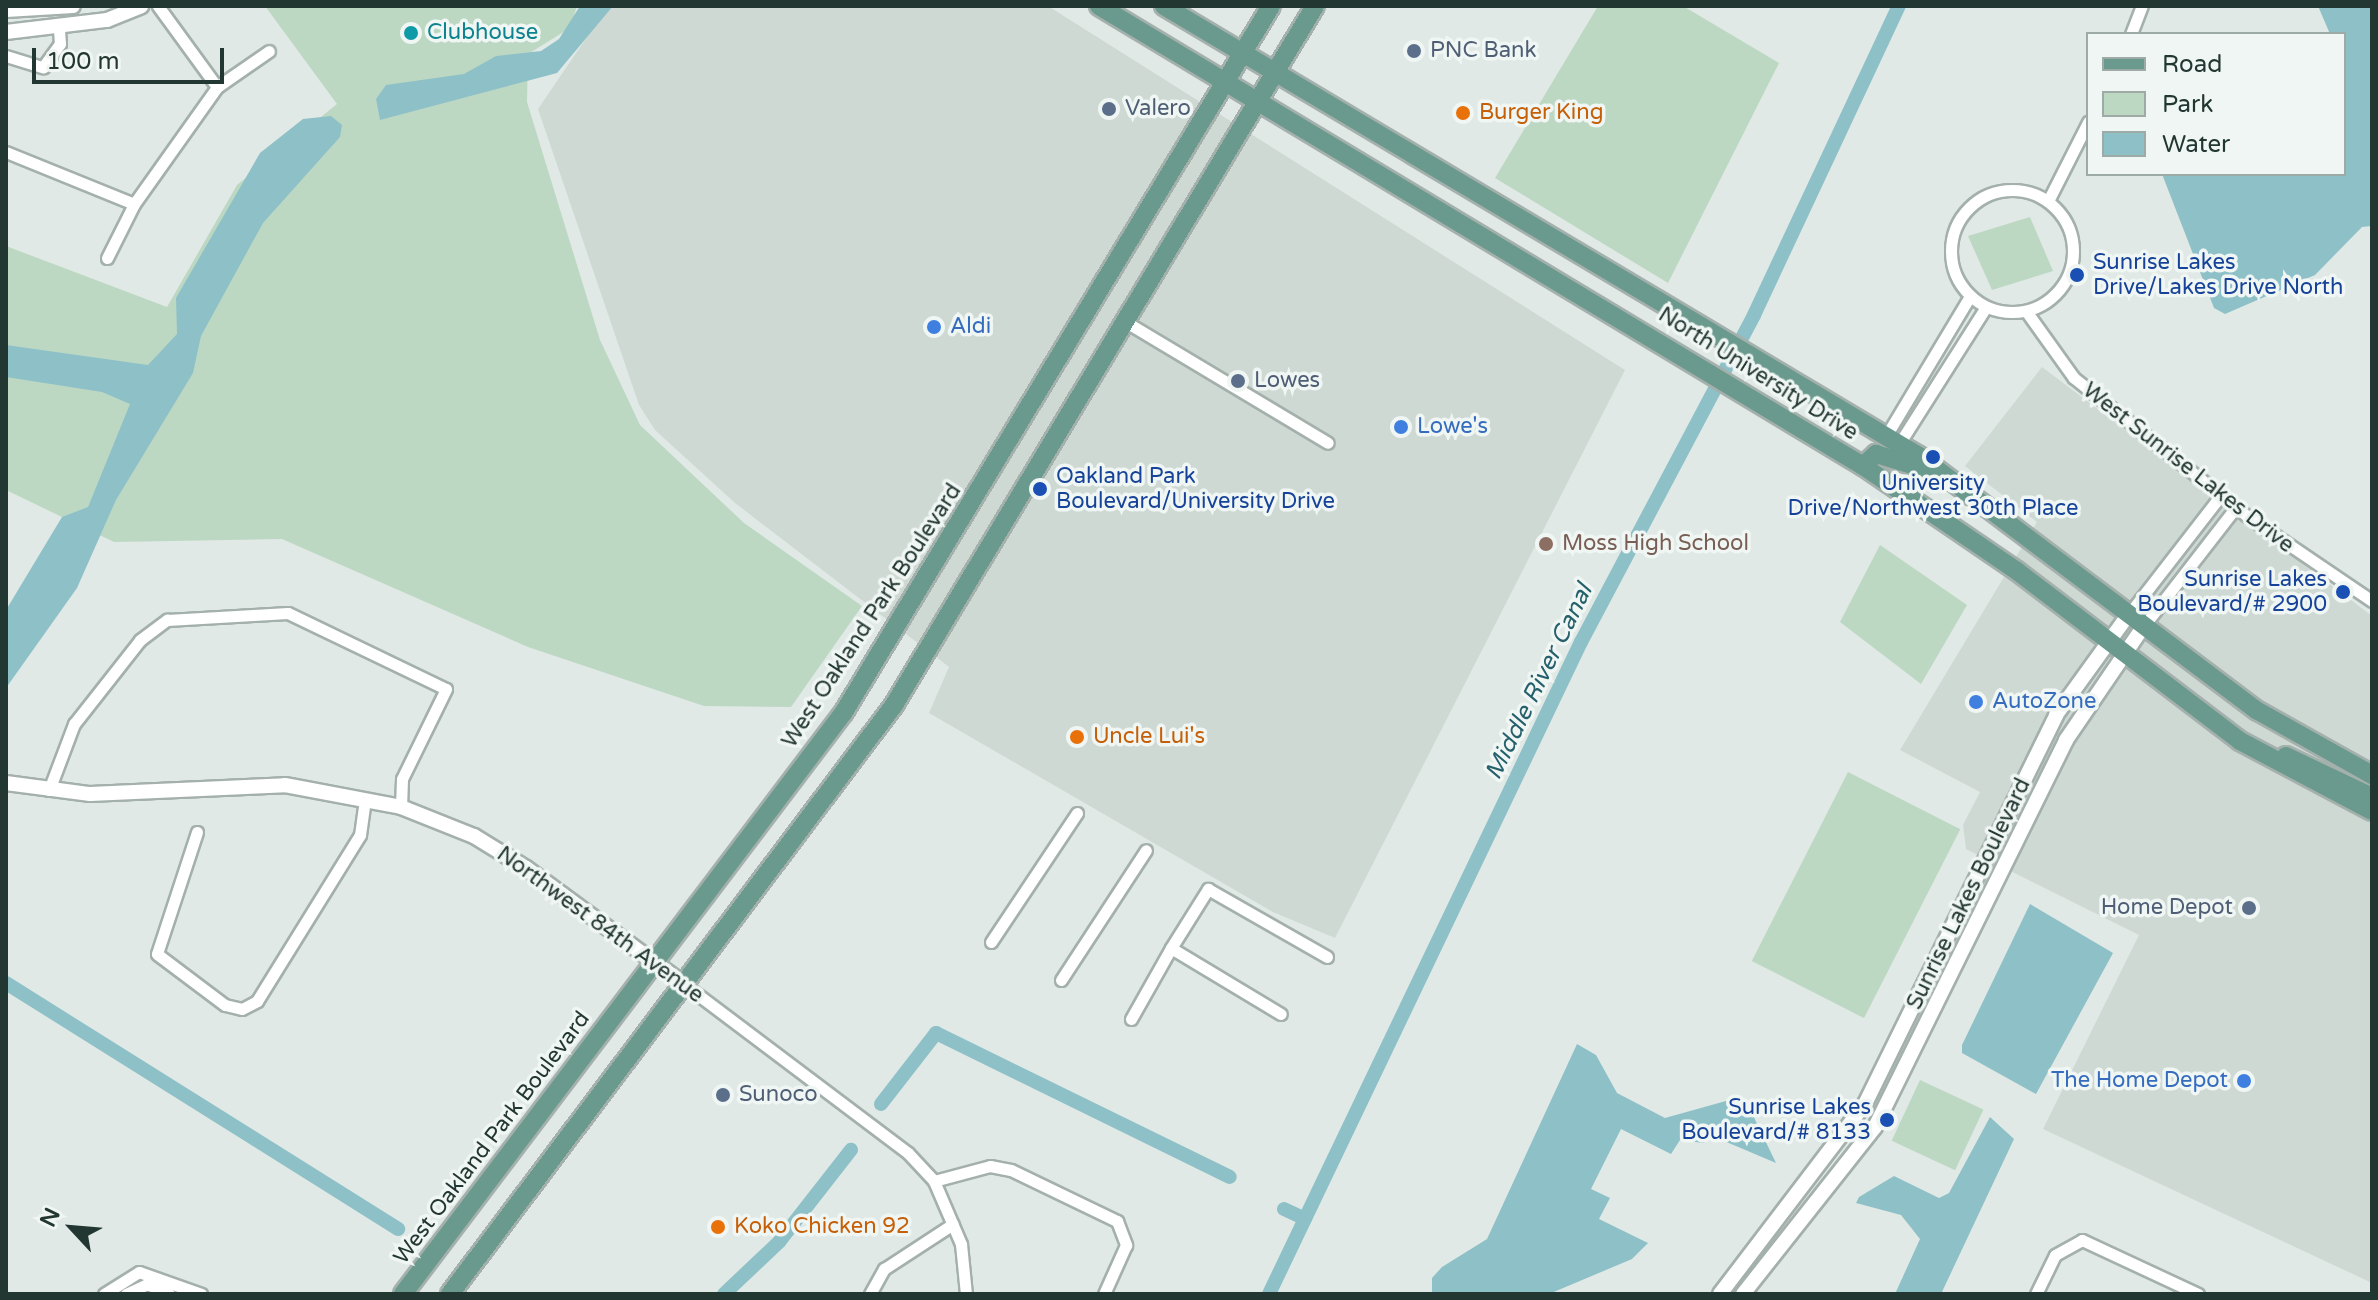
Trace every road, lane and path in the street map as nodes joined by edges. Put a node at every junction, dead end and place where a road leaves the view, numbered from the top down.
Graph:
1 (73, 6) edge
2 (141, 6) edge
3 (158, 6) edge
4 (1099, 6) edge
5 (1164, 6) edge
6 (1271, 6) edge
7 (1315, 6) edge
8 (2142, 6) edge
9 (6, 10) edge
10 (59, 28) junction
11 (6, 32) edge
12 (2132, 32) edge
13 (269, 51) dead end
14 (1243, 53) junction
15 (6, 56) edge
16 (1274, 72) junction
17 (1224, 82) junction
18 (217, 87) junction
19 (1256, 101) junction
20 (2086, 126) edge
21 (6, 152) edge
22 (2048, 201) junction
23 (134, 204) junction
24 (107, 258) dead end
25 (1970, 296) junction
26 (1986, 307) junction
27 (2026, 311) junction
28 (1126, 322) junction
29 (1893, 440) junction
30 (1328, 443) dead end
31 (1863, 466) junction
32 (1947, 477) junction
33 (2221, 495) junction
34 (2236, 507) junction
35 (2372, 601) edge
36 (2128, 615) junction
37 (2143, 627) junction
38 (2105, 642) junction
39 (2123, 655) junction
40 (2256, 750) junction
41 (2372, 775) edge
42 (6, 783) edge
43 (49, 790) junction
44 (2372, 797) edge
45 (365, 800) junction
46 (401, 807) junction
47 (2372, 811) edge
48 (1077, 813) dead end
49 (197, 832) dead end
50 (1146, 850) dead end
51 (991, 942) dead end
52 (1171, 948) junction
53 (1327, 957) dead end
54 (656, 962) junction
55 (1061, 980) dead end
56 (685, 985) junction
57 (1281, 1014) dead end
58 (1131, 1019) dead end
59 (934, 1181) junction
60 (953, 1224) junction
61 (119, 1279) junction
62 (129, 1291) edge
63 (104, 1294) edge
64 (117, 1294) edge
65 (169, 1294) edge
66 (201, 1294) edge
67 (403, 1294) edge
68 (450, 1294) edge
69 (870, 1294) edge
70 (966, 1294) edge
71 (1104, 1294) edge
72 (1720, 1294) edge
73 (1743, 1294) edge
74 (2036, 1294) edge
75 (2198, 1294) edge

1 - 9 street
2 - 10 street
3 - 18 street
4 - 17 main road, North University Drive
5 - 14 main road, North University Drive
6 - 14 main road, West Oakland Park Boulevard
7 - 16 main road
8 - 12 street
10 - 11 street
10 - 15 street
13 - 18 street
14 - 16 main road, North University Drive
14 - 17 main road, West Oakland Park Boulevard
16 - 19 main road
16 - 29 main road, North University Drive
17 - 19 main road, North University Drive
17 - 54 main road, West Oakland Park Boulevard
18 - 23 street
19 - 28 main road
19 - 31 main road, North University Drive
20 - 22 street
21 - 23 street
22 - 25 street
22 - 27 street
23 - 24 street
25 - 26 street
25 - 29 street
26 - 27 street
26 - 29 street
27 - 33 street, West Sunrise Lakes Drive
28 - 30 street
28 - 56 main road
29 - 32 main road, North University Drive
31 - 32 main road
31 - 38 main road, North University Drive
32 - 36 main road, North University Drive
33 - 34 street, West Sunrise Lakes Drive
33 - 36 street, Sunrise Lakes Boulevard
34 - 35 street, West Sunrise Lakes Drive
34 - 37 street, Sunrise Lakes Boulevard
36 - 37 main road, North University Drive
36 - 38 street, Sunrise Lakes Boulevard
37 - 39 street, Sunrise Lakes Boulevard
37 - 41 main road, North University Drive
38 - 39 main road, North University Drive
38 - 72 street, Sunrise Lakes Boulevard
39 - 40 main road, North University Drive
39 - 73 street, Sunrise Lakes Boulevard
40 - 44 main road
40 - 47 main road, North University Drive
42 - 43 street, Northwest 84th Avenue
43 - 45 street, Northwest 84th Avenue
43 - 46 street
45 - 46 street, Northwest 84th Avenue
45 - 49 street
46 - 54 street, Northwest 84th Avenue
48 - 51 street
50 - 55 street
52 - 53 street
52 - 57 street
52 - 58 street
54 - 56 street, Northwest 84th Avenue
54 - 67 main road, West Oakland Park Boulevard
56 - 59 street, Northwest 84th Avenue
56 - 68 main road
59 - 60 street, Northwest 84th Avenue
59 - 71 street
60 - 69 street
60 - 70 street, Northwest 84th Avenue
61 - 63 street
61 - 64 street
61 - 66 street
62 - 65 street
74 - 75 street

